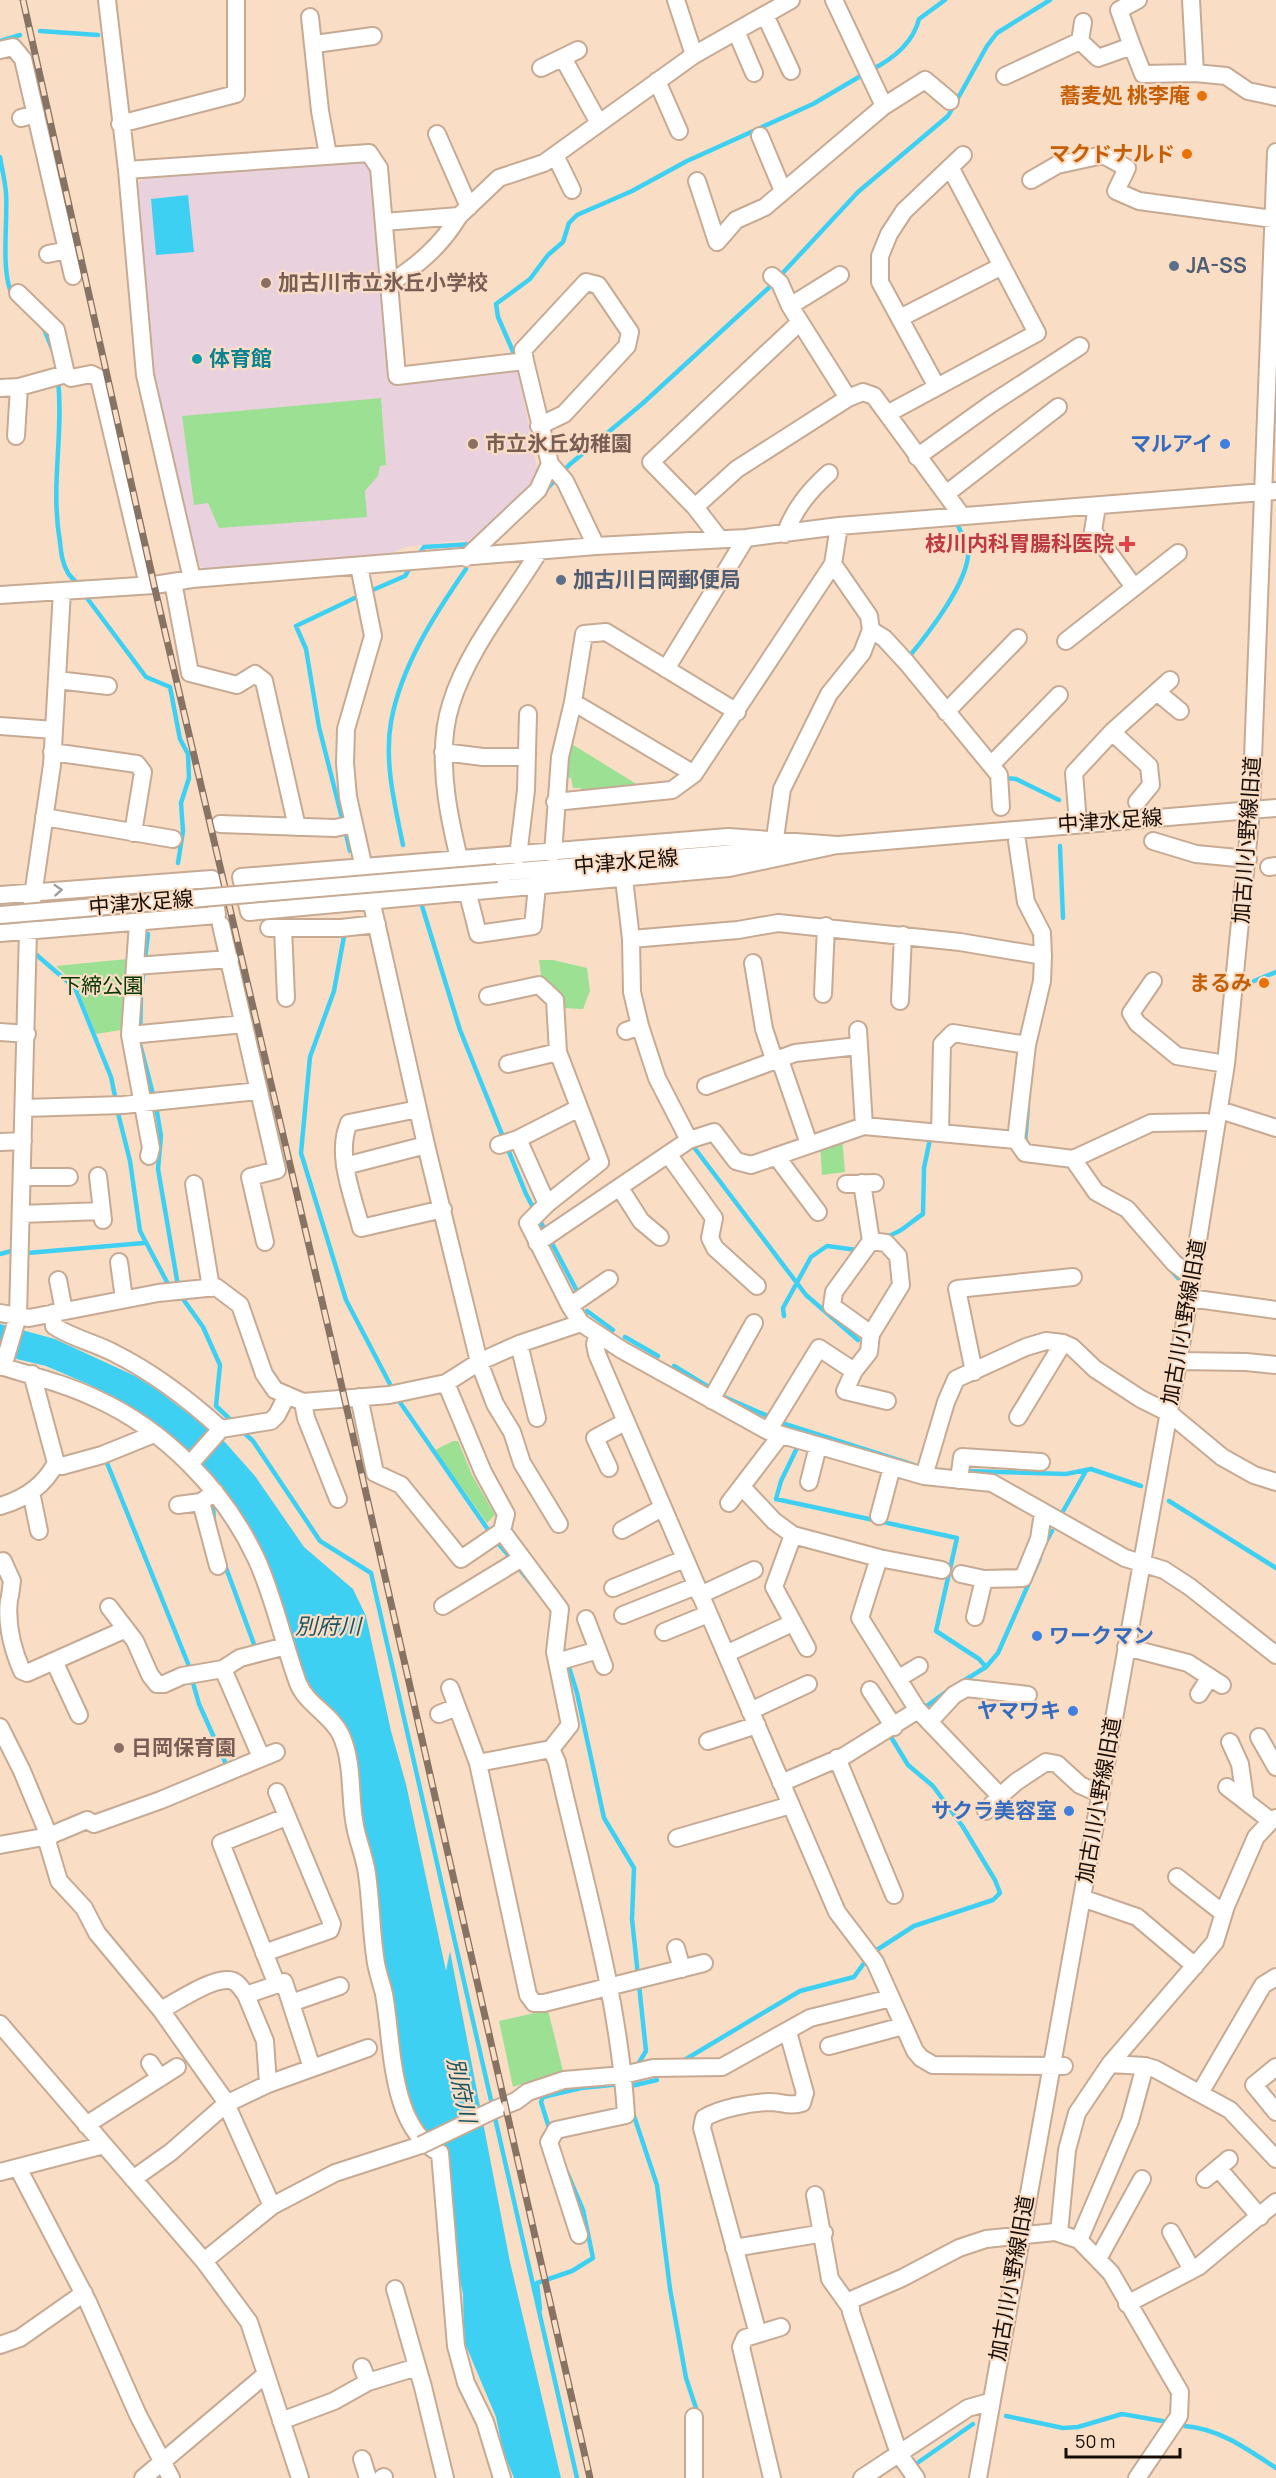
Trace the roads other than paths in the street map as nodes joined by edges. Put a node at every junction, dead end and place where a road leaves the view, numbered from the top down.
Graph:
1 (107, 0) edge
2 (236, 0) edge
3 (676, 0) edge
4 (791, 0) edge
5 (834, 0) edge
6 (1138, 0) edge
7 (1191, 0) edge
8 (765, 15) junction
9 (310, 17) dead end
10 (1083, 22) dead end
11 (736, 31) junction
12 (373, 36) dead end
13 (1080, 41) junction
14 (315, 44) junction
15 (1132, 46) junction
16 (0, 50) edge
17 (578, 50) dead end
18 (694, 55) junction
19 (563, 58) junction
20 (541, 68) dead end
21 (791, 71) dead end
22 (1195, 73) junction
23 (754, 74) dead end
24 (1005, 76) dead end
25 (657, 81) junction
26 (1276, 97) edge
27 (950, 101) dead end
28 (884, 105) junction
29 (599, 123) junction
30 (120, 124) junction
31 (679, 131) dead end
32 (437, 134) dead end
33 (760, 136) dead end
34 (1276, 152) edge
35 (555, 154) junction
36 (328, 155) junction
37 (963, 155) dead end
38 (950, 167) junction
39 (127, 170) junction
40 (1031, 180) dead end
41 (697, 181) dead end
42 (572, 190) dead end
43 (783, 191) junction
44 (464, 211) junction
45 (1273, 219) junction
46 (384, 222) junction
47 (67, 250) junction
48 (48, 254) dead end
49 (1002, 266) junction
50 (840, 275) dead end
51 (73, 276) dead end
52 (776, 279) dead end
53 (389, 285) junction
54 (18, 293) dead end
55 (790, 306) junction
56 (900, 318) junction
57 (800, 322) junction
58 (1080, 346) dead end
59 (525, 361) junction
60 (66, 374) junction
61 (1271, 381) edge
62 (19, 387) junction
63 (937, 387) junction
64 (0, 388) edge
65 (848, 398) junction
66 (1058, 407) dead end
67 (887, 414) junction
68 (1270, 418) edge
69 (539, 426) junction
70 (16, 436) dead end
71 (917, 457) junction
72 (550, 464) junction
73 (829, 473) dead end
74 (1269, 491) edge
75 (946, 494) junction
76 (1096, 506) junction
77 (695, 507) junction
78 (962, 516) junction
79 (839, 526) junction
80 (785, 534) junction
81 (719, 537) junction
82 (746, 538) junction
83 (596, 546) junction
84 (538, 553) junction
85 (1178, 553) dead end
86 (466, 558) junction
87 (833, 564) junction
88 (359, 566) junction
89 (192, 579) junction
90 (173, 582) junction
91 (148, 585) junction
92 (1134, 588) junction
93 (62, 591) junction
94 (0, 595) edge
95 (871, 630) junction
96 (1018, 638) dead end
97 (1066, 640) dead end
98 (666, 669) junction
99 (57, 680) junction
100 (108, 686) dead end
101 (1059, 695) dead end
102 (573, 702) junction
103 (1180, 711) dead end
104 (737, 712) junction
105 (946, 712) junction
106 (528, 714) dead end
107 (0, 726) edge
108 (54, 729) junction
109 (1112, 732) junction
110 (52, 752) junction
111 (443, 752) junction
112 (525, 758) junction
113 (992, 765) junction
114 (694, 774) junction
115 (555, 802) junction
116 (1137, 802) dead end
117 (1001, 807) dead end
118 (1276, 808) edge
119 (1251, 811) junction
120 (44, 817) junction
121 (1078, 823) junction
122 (220, 824) dead end
123 (297, 826) junction
124 (347, 826) junction
125 (133, 833) junction
126 (774, 838) junction
127 (173, 839) dead end
128 (1017, 841) dead end
129 (1153, 841) dead end
130 (837, 845) junction
131 (553, 853) junction
132 (518, 856) junction
133 (1248, 859) junction
134 (461, 861) junction
135 (363, 866) junction
136 (624, 879) junction
137 (537, 886) junction
138 (34, 892) junction
139 (468, 892) junction
140 (0, 895) edge
141 (371, 901) junction
142 (0, 915) edge
143 (138, 922) junction
144 (376, 924) junction
145 (221, 925) dead end
146 (826, 926) junction
147 (28, 930) junction
148 (0, 933) edge
149 (903, 935) junction
150 (631, 939) junction
151 (1043, 956) junction
152 (230, 959) junction
153 (753, 963) dead end
154 (143, 965) junction
155 (1153, 981) dead end
156 (823, 994) dead end
157 (488, 996) dead end
158 (286, 998) dead end
159 (900, 1001) dead end
160 (244, 1024) junction
161 (0, 1032) edge
162 (27, 1034) junction
163 (138, 1034) junction
164 (1027, 1045) junction
165 (558, 1052) junction
166 (778, 1061) junction
167 (508, 1064) dead end
168 (1226, 1064) junction
169 (706, 1086) dead end
170 (259, 1091) junction
171 (151, 1101) junction
172 (24, 1108) junction
173 (579, 1108) junction
174 (418, 1109) junction
175 (1220, 1110) junction
176 (1206, 1122) dead end
177 (864, 1126) junction
178 (1276, 1128) edge
179 (940, 1133) junction
180 (518, 1139) junction
181 (689, 1140) junction
182 (1016, 1140) junction
183 (23, 1141) junction
184 (0, 1142) edge
185 (426, 1144) junction
186 (499, 1144) dead end
187 (809, 1144) junction
188 (668, 1154) junction
189 (149, 1156) dead end
190 (776, 1156) junction
191 (1073, 1159) junction
192 (345, 1166) junction
193 (99, 1176) dead end
194 (22, 1177) junction
195 (69, 1177) dead end
196 (861, 1183) dead end
197 (194, 1184) dead end
198 (620, 1188) junction
199 (547, 1204) junction
200 (443, 1209) junction
201 (818, 1212) dead end
202 (21, 1214) junction
203 (660, 1237) dead end
204 (872, 1241) junction
205 (265, 1242) dead end
206 (537, 1243) junction
207 (119, 1262) dead end
208 (753, 1275) dead end
209 (1073, 1277) dead end
210 (1192, 1277) junction
211 (609, 1279) dead end
212 (58, 1280) dead end
213 (211, 1288) junction
214 (1189, 1298) junction
215 (124, 1299) junction
216 (577, 1302) junction
217 (1276, 1310) edge
218 (59, 1312) junction
219 (0, 1313) edge
220 (18, 1316) junction
221 (581, 1323) junction
222 (754, 1332) dead end
223 (872, 1334) junction
224 (598, 1335) junction
225 (1063, 1343) junction
226 (519, 1344) junction
227 (1178, 1361) junction
228 (479, 1362) junction
229 (1276, 1365) edge
230 (1, 1366) edge
231 (854, 1371) junction
232 (974, 1372) junction
233 (32, 1374) junction
234 (446, 1383) junction
235 (286, 1395) junction
236 (359, 1397) junction
237 (711, 1400) junction
238 (887, 1401) dead end
239 (303, 1402) junction
240 (1168, 1413) junction
241 (1018, 1417) dead end
242 (537, 1418) dead end
243 (625, 1422) junction
244 (221, 1429) junction
245 (773, 1432) junction
246 (154, 1434) junction
247 (818, 1446) junction
248 (600, 1461) dead end
249 (1041, 1462) dead end
250 (56, 1463) junction
251 (190, 1464) junction
252 (892, 1467) junction
253 (960, 1473) junction
254 (924, 1476) junction
255 (808, 1482) dead end
256 (1276, 1482) edge
257 (742, 1487) junction
258 (31, 1492) junction
259 (563, 1496) dead end
260 (208, 1497) junction
261 (338, 1499) dead end
262 (729, 1503) dead end
263 (178, 1505) dead end
264 (549, 1505) junction
265 (0, 1506) edge
266 (662, 1508) junction
267 (879, 1516) dead end
268 (1054, 1519) junction
269 (560, 1524) dead end
270 (622, 1530) dead end
271 (39, 1531) dead end
272 (793, 1535) junction
273 (495, 1536) junction
274 (879, 1558) junction
275 (684, 1559) junction
276 (515, 1561) junction
277 (0, 1562) edge
278 (1141, 1562) junction
279 (218, 1566) dead end
280 (754, 1570) dead end
281 (942, 1570) dead end
282 (961, 1574) dead end
283 (984, 1579) junction
284 (613, 1588) dead end
285 (698, 1590) junction
286 (443, 1606) dead end
287 (109, 1607) dead end
288 (708, 1614) junction
289 (623, 1615) dead end
290 (975, 1617) dead end
291 (586, 1619) dead end
292 (786, 1626) dead end
293 (126, 1629) junction
294 (664, 1632) dead end
295 (286, 1646) junction
296 (1126, 1647) junction
297 (807, 1648) dead end
298 (726, 1654) junction
299 (1276, 1655) edge
300 (564, 1660) junction
301 (54, 1661) junction
302 (920, 1666) dead end
303 (223, 1669) junction
304 (899, 1678) junction
305 (808, 1684) dead end
306 (450, 1688) dead end
307 (870, 1690) dead end
308 (1199, 1694) dead end
309 (1028, 1695) dead end
310 (457, 1707) junction
311 (79, 1714) dead end
312 (439, 1714) dead end
313 (924, 1716) junction
314 (753, 1718) junction
315 (894, 1727) junction
316 (0, 1728) edge
317 (1259, 1737) dead end
318 (708, 1742) dead end
319 (1230, 1742) dead end
320 (551, 1749) junction
321 (837, 1758) junction
322 (478, 1763) junction
323 (1276, 1767) edge
324 (782, 1783) junction
325 (1227, 1787) dead end
326 (277, 1791) dead end
327 (1100, 1794) junction
328 (1000, 1796) junction
329 (1245, 1799) junction
330 (791, 1805) junction
331 (986, 1811) dead end
332 (286, 1817) junction
333 (1274, 1819) edge
334 (49, 1836) junction
335 (677, 1838) dead end
336 (0, 1845) edge
337 (1177, 1877) dead end
338 (1196, 1892) junction
339 (894, 1895) dead end
340 (1082, 1899) junction
341 (1187, 1906) dead end
342 (1223, 1913) junction
343 (676, 1948) dead end
344 (264, 1953) junction
345 (704, 1963) dead end
346 (1195, 1966) junction
347 (682, 1969) junction
348 (1276, 1977) edge
349 (277, 1985) junction
350 (340, 1986) dead end
351 (608, 1989) junction
352 (246, 1995) junction
353 (891, 1998) junction
354 (291, 2003) junction
355 (161, 2010) junction
356 (0, 2024) edge
357 (903, 2026) junction
358 (788, 2032) junction
359 (829, 2046) dead end
360 (368, 2048) dead end
361 (1110, 2064) junction
362 (1058, 2066) junction
363 (1145, 2066) junction
364 (177, 2067) dead end
365 (1276, 2067) edge
366 (312, 2068) junction
367 (624, 2075) junction
368 (268, 2084) junction
369 (1200, 2093) junction
370 (226, 2104) junction
371 (1276, 2112) edge
372 (86, 2125) junction
373 (104, 2145) junction
374 (1276, 2159) edge
375 (18, 2168) junction
376 (1217, 2169) dead end
377 (0, 2172) edge
378 (1142, 2178) dead end
379 (133, 2179) junction
380 (815, 2195) dead end
381 (1276, 2202) edge
382 (272, 2206) junction
383 (1260, 2217) junction
384 (1171, 2232) dead end
385 (824, 2233) junction
386 (1059, 2233) junction
387 (579, 2235) dead end
388 (1020, 2237) junction
389 (1079, 2240) junction
390 (734, 2248) junction
391 (1098, 2259) junction
392 (204, 2261) junction
393 (1192, 2270) junction
394 (395, 2289) dead end
395 (84, 2293) junction
396 (1127, 2304) junction
397 (849, 2307) junction
398 (781, 2327) dead end
399 (758, 2334) junction
400 (0, 2345) edge
401 (417, 2367) junction
402 (266, 2375) junction
403 (990, 2402) junction
404 (694, 2417) dead end
405 (281, 2421) junction
406 (900, 2458) junction
407 (362, 2459) dead end
408 (163, 2463) junction
409 (447, 2469) edge
410 (915, 2477) edge
411 (143, 2478) edge
412 (171, 2478) edge
413 (300, 2478) edge
414 (378, 2478) edge
415 (502, 2478) edge
416 (694, 2478) edge
417 (772, 2478) edge
418 (862, 2478) edge
419 (978, 2478) edge
420 (1137, 2478) edge

1 - 30 street
2 - 30 street
3 - 18 street
4 - 8 street
5 - 28 street
6 - 15 street
7 - 22 street
8 - 11 street
8 - 21 street
9 - 14 street
10 - 13 street
11 - 18 street
11 - 23 street
12 - 14 street
13 - 15 street
13 - 24 street
14 - 36 street
15 - 22 street
16 - 47 street
17 - 19 street
18 - 25 street
19 - 20 street
19 - 29 street
22 - 26 street
25 - 29 street
25 - 31 street
27 - 28 street
28 - 43 street
29 - 35 street
30 - 39 street
32 - 44 street
33 - 43 street
34 - 45 street, 加古川小野線旧道
35 - 42 street
35 - 44 street
36 - 39 street
36 - 46 street
37 - 38 street
38 - 49 street
38 - 56 street
39 - 89 street
40 - 45 street
41 - 43 street
44 - 46 street
44 - 53 street
45 - 61 street, 加古川小野線旧道
46 - 53 street
47 - 48 street
47 - 51 street
49 - 56 street
49 - 63 street
50 - 55 street
52 - 55 street
53 - 59 street
54 - 60 street
55 - 57 street
56 - 63 street
57 - 65 street
57 - 77 street
58 - 71 street
59 - 69 street
59 - 69 street
60 - 62 street
60 - 91 street
61 - 68 street, 加古川小野線旧道
62 - 64 street
62 - 70 street
63 - 67 street
65 - 67 street
65 - 77 street
66 - 75 street
67 - 71 street
68 - 74 street, 加古川小野線旧道
69 - 72 street
71 - 75 street
72 - 83 street
72 - 86 street
73 - 80 street
74 - 76 street
74 - 119 street, 加古川小野線旧道
75 - 78 street
76 - 78 street
76 - 92 street
77 - 81 street
78 - 79 street
79 - 80 street
79 - 87 street
80 - 82 street
81 - 82 street
81 - 83 street
82 - 98 street
83 - 84 street
84 - 86 street
84 - 111 street
85 - 92 street
86 - 88 street
87 - 95 street
87 - 104 street
88 - 89 street
88 - 124 street
89 - 90 street
90 - 91 street
90 - 123 street
91 - 93 street
92 - 97 street
93 - 94 street
93 - 99 street
95 - 105 street
95 - 126 street
96 - 105 street
98 - 102 street
98 - 104 street
99 - 100 street
99 - 108 street
101 - 113 street
102 - 114 street
102 - 115 street
103 - 109 street
104 - 114 street
105 - 113 street
106 - 112 street
107 - 108 street
108 - 110 street
109 - 116 street
109 - 121 street
110 - 120 street
110 - 125 street
111 - 112 street
111 - 134 street
112 - 132 street
113 - 117 street
114 - 115 street
115 - 131 street
118 - 119 street, 中津水足線
119 - 121 street, 中津水足線
119 - 133 street, 加古川小野線旧道
120 - 125 street
120 - 138 street
121 - 130 street, 中津水足線
122 - 123 street
123 - 124 street
124 - 135 street
125 - 127 street
126 - 130 street
126 - 131 street
128 - 151 street
129 - 133 street
130 - 136 street
130 - 142 street, 中津水足線, bridge
131 - 132 street
132 - 134 street
133 - 168 street, 加古川小野線旧道
134 - 135 street
134 - 139 street
135 - 141 street
135 - 141 street
136 - 137 street
136 - 150 street
137 - 139 street
137 - 139 street
138 - 140 street
138 -> 143 street
138 - 147 street
139 - 141 street
141 - 144 street
143 - 147 street
143 - 154 street
144 - 158 street
144 - 174 street
145 - 152 street
146 - 149 street
146 - 150 street
146 - 156 street
147 - 148 street
147 - 162 street
149 - 151 street
149 - 159 street
150 - 181 street
151 - 164 street
152 - 154 street
152 - 160 street
153 - 166 street
154 - 163 street
155 - 168 street
157 - 165 street
160 - 163 street
160 - 170 street
161 - 162 street
162 - 172 street
163 - 171 street
164 - 179 street
164 - 182 street
165 - 167 street
165 - 173 street
166 - 169 street
166 - 177 street
166 - 187 street
168 - 175 street, 加古川小野線旧道
170 - 171 street
170 - 205 street
171 - 172 street
171 - 189 street
172 - 183 street
173 - 180 street
173 - 199 street
174 - 185 street
174 - 192 street
175 - 178 street
175 - 210 street, 加古川小野線旧道
176 - 191 street
177 - 179 street
177 - 187 street
179 - 182 street
180 - 186 street
180 - 199 street
181 - 188 street
181 - 190 street
182 - 191 street
183 - 184 street
183 - 194 street
185 - 192 street
185 - 200 street
187 - 190 street
188 - 198 street
188 - 208 street
190 - 201 street
191 - 210 street
192 - 200 street
193 - 202 street
194 - 195 street
194 - 202 street
196 - 204 street
197 - 213 street
198 - 203 street
198 - 206 street
199 - 206 street
200 - 228 street
202 - 220 street
204 - 223 street
204 - 223 street
206 - 216 street
207 - 215 street
209 - 232 street
210 - 214 street, 加古川小野線旧道
211 - 216 street
212 - 218 street
213 - 215 street
213 - 235 street
214 - 217 street
214 - 227 street, 加古川小野線旧道
215 - 218 street
216 - 221 street
218 - 220 street
218 - 244 street
219 - 220 street
220 - 230 street
221 - 224 street
221 - 226 street
222 - 237 street
223 - 231 street
224 - 237 street
224 - 243 street
225 - 232 street
225 - 240 street
225 - 241 street
226 - 228 street
226 - 242 street
227 - 229 street
227 - 240 street, 加古川小野線旧道
228 - 234 street
228 - 264 street
230 - 233 street
231 - 238 street
231 - 245 street
232 - 254 street
233 - 246 street
233 - 250 street
234 - 236 street
234 - 273 street
235 - 239 street
235 - 244 street
236 - 239 street
236 - 273 street
237 - 245 street
239 - 261 street
240 - 256 street
240 - 278 street, 加古川小野線旧道
243 - 248 street
243 - 266 street
244 - 251 street
245 - 247 street
245 - 257 street
246 - 250 street
246 - 251 street
247 - 252 street
247 - 255 street
249 - 253 street
250 - 258 street
251 - 260 street
252 - 254 street
252 - 267 street
253 - 254 street
253 - 268 street
257 - 262 street
257 - 272 street
258 - 265 street
258 - 271 street
259 - 264 street
260 - 263 street
260 - 279 street
260 - 295 street
264 - 269 street
266 - 270 street
266 - 275 street
268 - 278 street
268 - 283 street
272 - 274 street
272 - 297 street
273 - 276 street
274 - 281 street
274 - 304 street
275 - 284 street
275 - 285 street
276 - 286 street
276 - 300 street
277 - 301 street
278 - 296 street, 加古川小野線旧道
278 - 299 street
280 - 285 street
282 - 283 street
283 - 290 street
285 - 288 street
285 - 289 street
287 - 293 street
288 - 294 street
288 - 298 street
291 - 300 street
292 - 298 street
293 - 301 street
293 - 303 street
295 - 303 street
295 - 415 street
296 - 308 street
296 - 327 street, 加古川小野線旧道
298 - 314 street
300 - 320 street
301 - 311 street
302 - 304 street
303 - 334 street
304 - 313 street
305 - 314 street
306 - 310 street
307 - 315 street
309 - 313 street
310 - 312 street
310 - 322 street
313 - 315 street
313 - 328 street
314 - 318 street
314 - 324 street
315 - 321 street
316 - 334 street
317 - 323 street
319 - 329 street
320 - 322 street
320 - 351 street
321 - 324 street
321 - 339 street
322 - 351 street
324 - 330 street
325 - 329 street
326 - 332 street
327 - 328 street
327 - 340 street, 加古川小野線旧道
328 - 331 street
329 - 333 street
330 - 335 street
330 - 353 street
332 - 344 street
332 - 344 street
333 - 342 street
334 - 336 street
334 - 355 street
337 - 338 street
338 - 341 street
338 - 342 street
340 - 346 street
340 - 362 street, 加古川小野線旧道
342 - 346 street
343 - 347 street
344 - 349 street
345 - 347 street
346 - 361 street
347 - 351 street
348 - 369 street
349 - 352 street
349 - 354 street
350 - 354 street
351 - 367 street
352 - 355 street
352 - 368 street
353 - 357 street
353 - 358 street
354 - 366 street
355 - 370 street
356 - 372 street
357 - 359 street
357 - 362 street
358 - 367 street
358 - 390 street
360 - 366 street
361 - 363 street
361 - 386 street
362 - 388 street, 加古川小野線旧道
363 - 369 street
363 - 389 street
364 - 372 street
365 - 371 street
366 - 368 street
367 - 382 street, bridge
367 - 387 street
368 - 370 street
369 - 374 street
370 - 379 street
370 - 382 street
372 - 373 street
373 - 375 street
373 - 379 street
375 - 377 street
375 - 395 street
376 - 383 street
378 - 391 street
379 - 392 street
380 - 385 street
381 - 383 street
382 - 392 street
383 - 393 street
384 - 393 street
385 - 390 street
385 - 397 street
386 - 388 street
386 - 389 street
388 - 397 street
388 - 403 street, 加古川小野線旧道
389 - 391 street
390 - 399 street
391 - 396 street
392 - 402 street
393 - 396 street
394 - 401 street
395 - 400 street
395 - 408 street
396 - 420 street
397 - 406 street
398 - 399 street
399 - 417 street
401 - 405 street
401 - 409 street
402 - 405 street
402 - 408 street
403 - 406 street
403 - 419 street, 加古川小野線旧道
404 - 416 street
405 - 413 street
406 - 410 street
406 - 418 street
407 - 414 street
408 - 411 street
408 - 412 street

